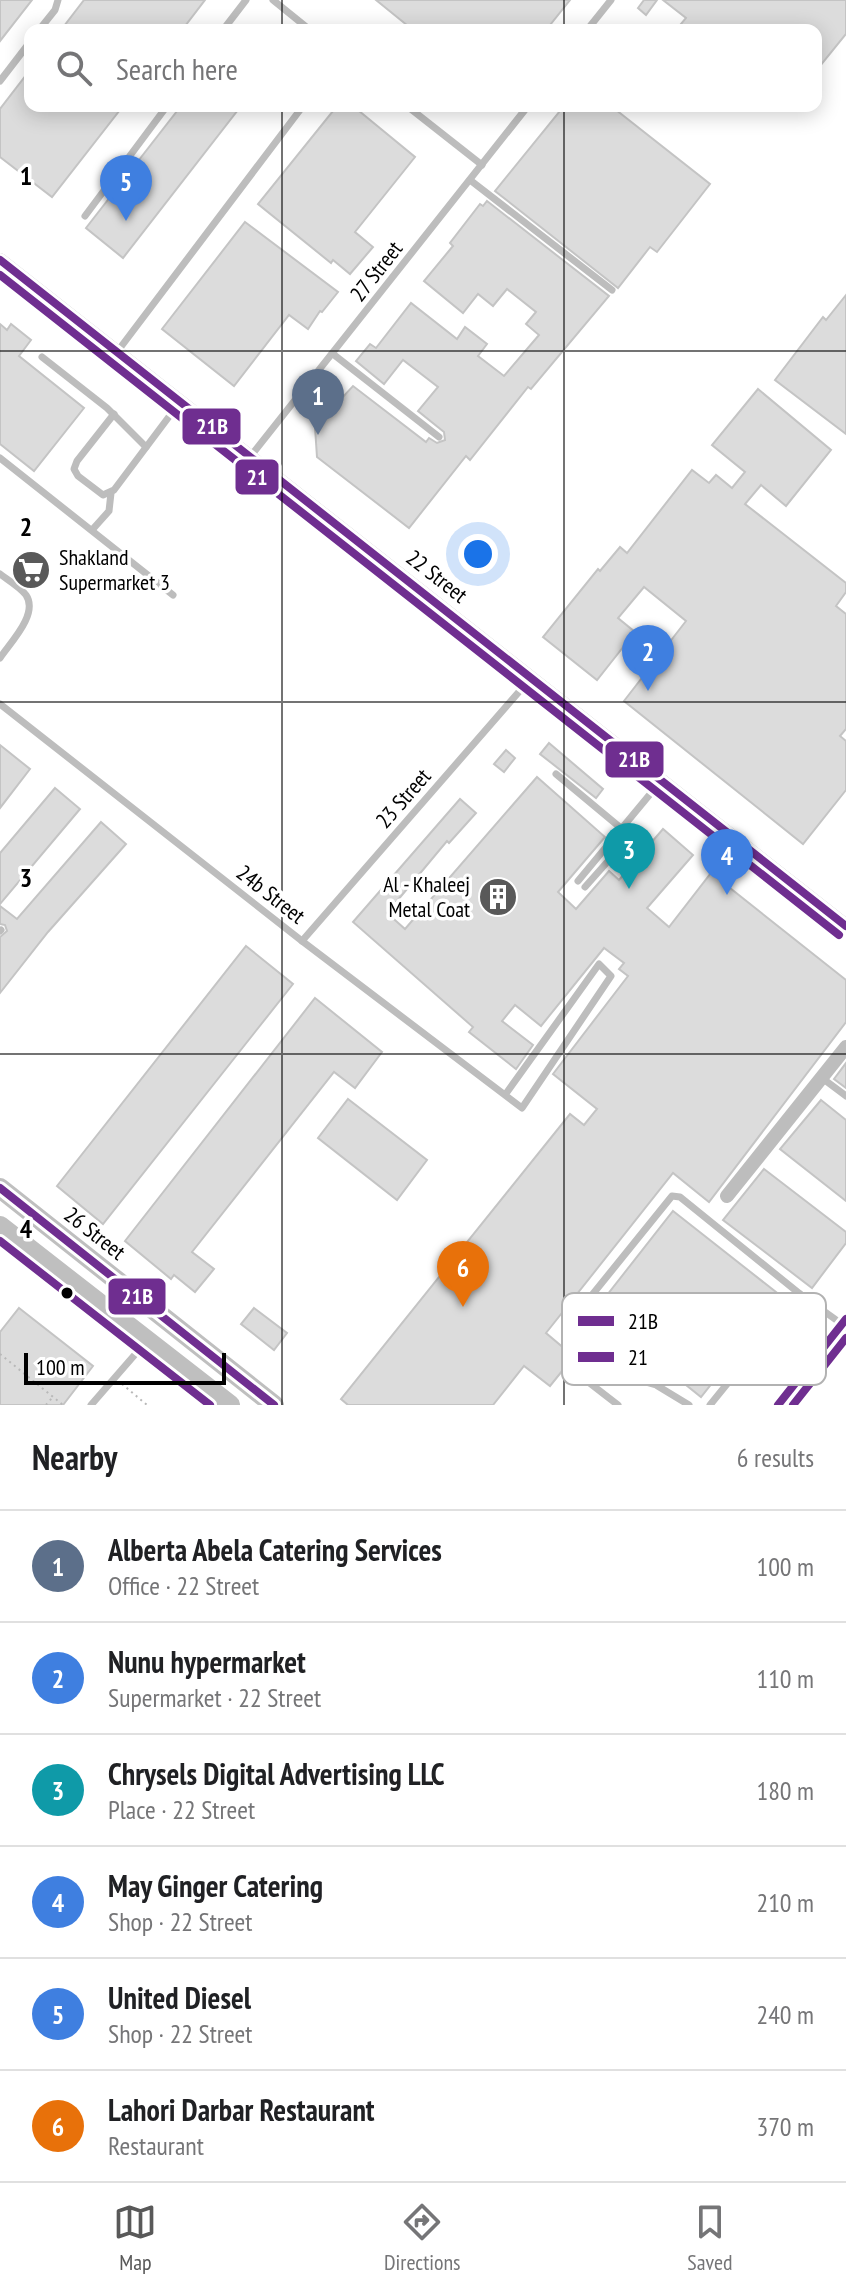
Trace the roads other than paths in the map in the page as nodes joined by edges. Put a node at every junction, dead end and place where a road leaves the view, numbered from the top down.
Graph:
1 (58, 0) edge
2 (246, 0) edge
3 (273, 0) edge
4 (611, 0) edge
5 (44, 24) edge
6 (228, 24) edge
7 (303, 24) edge
8 (592, 24) edge
9 (24, 50) edge
10 (0, 81) edge
11 (163, 112) edge
12 (298, 112) edge
13 (415, 112) edge
14 (523, 112) edge
15 (482, 165) junction
16 (470, 180) junction
17 (85, 216) dead end
18 (0, 260) edge
19 (612, 290) dead end
20 (117, 352) junction
21 (333, 354) junction
22 (42, 357) dead end
23 (180, 402) junction
24 (114, 414) junction
25 (439, 437) dead end
26 (146, 447) junction
27 (250, 457) junction
28 (0, 458) edge
29 (111, 493) junction
30 (92, 530) junction
31 (0, 574) edge
32 (173, 595) dead end
33 (0, 658) edge
34 (531, 678) junction
35 (0, 704) edge
36 (556, 774) dead end
37 (662, 781) junction
38 (620, 830) junction
39 (582, 884) dead end
40 (846, 926) edge
41 (302, 941) junction
42 (846, 1047) edge
43 (821, 1078) junction
44 (505, 1095) junction
45 (846, 1096) edge
46 (0, 1188) edge
47 (727, 1196) dead end
48 (0, 1226) edge
49 (594, 1293) edge
50 (799, 1293) edge
51 (826, 1311) edge
52 (845, 1324) edge
53 (147, 1341) junction
54 (826, 1347) edge
55 (592, 1385) edge
56 (656, 1385) edge
57 (726, 1385) edge
58 (795, 1385) edge
59 (91, 1405) edge
60 (230, 1405) edge
61 (274, 1405) edge
62 (618, 1405) edge
63 (689, 1405) edge
64 (710, 1405) edge
65 (778, 1405) edge

1 - 5 lane
2 - 6 lane
3 - 7 lane
4 - 8 lane
9 - 10 lane
11 - 17 lane
12 - 20 lane
13 - 15 lane
14 - 15 lane, 27 Street
15 - 16 lane, 27 Street
16 - 19 lane
16 - 21 lane, 27 Street
18 - 20 street, 22 Street
20 - 23 street, 22 Street
21 - 25 lane
21 - 27 lane, 27 Street
22 - 24 lane
23 - 26 lane
23 - 27 street, 22 Street
24 - 26 lane
24 - 29 lane
26 - 29 lane
27 - 34 street, 22 Street
28 - 30 lane
29 - 30 lane
30 - 32 lane
31 - 33 lane
34 - 37 street, 22 Street
34 - 41 lane, 23 Street
35 - 41 lane, 24b Street
36 - 38 lane
37 - 38 lane
37 - 40 street, 22 Street
38 - 39 lane
41 - 44 lane, 24b Street
42 - 43 street
43 - 45 lane
43 - 47 street
44 - 44 lane, 24b Street
46 - 61 street, 26 Street
48 - 53 street
49 - 50 lane
51 - 52 lane
52 - 54 lane
53 - 59 lane
53 - 60 street
55 - 62 lane
56 - 63 lane
57 - 64 lane
58 - 65 lane

